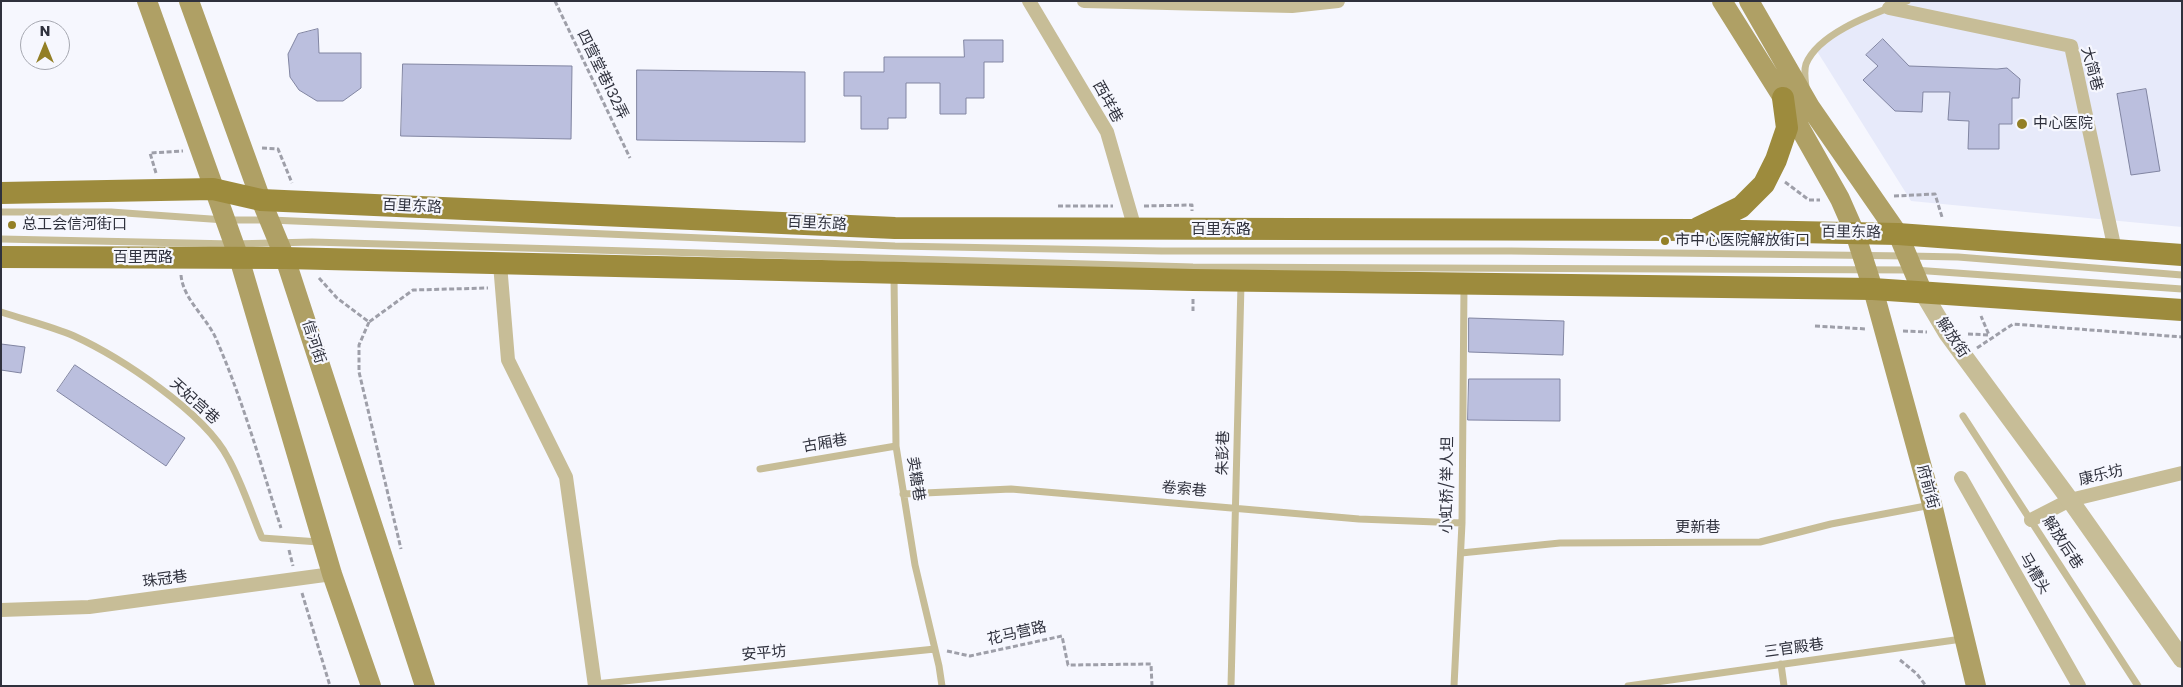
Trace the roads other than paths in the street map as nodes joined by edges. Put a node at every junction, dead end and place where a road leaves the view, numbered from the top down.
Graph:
1 (147, 1) edge
2 (189, 1) edge
3 (1029, 1) edge
4 (1084, 1) edge
5 (1338, 1) edge
6 (1722, 1) edge
7 (1749, 1) edge
8 (1907, 1) edge
9 (1889, 8) junction
10 (1783, 98) junction
11 (1806, 100) junction
12 (213, 189) junction
13 (1, 193) edge
14 (265, 210) junction
15 (1, 212) edge
16 (225, 220) junction
17 (1135, 229) junction
18 (1694, 230) junction
19 (1855, 233) junction
20 (1898, 234) junction
21 (1, 239) edge
22 (283, 250) junction
23 (2115, 250) junction
24 (236, 251) junction
25 (2182, 255) edge
26 (1, 257) edge
27 (1911, 263) junction
28 (500, 264) junction
29 (1867, 271) junction
30 (894, 274) junction
31 (2182, 275) edge
32 (1241, 281) junction
33 (1464, 285) junction
34 (2182, 288) edge
35 (1922, 291) junction
36 (2182, 310) edge
37 (1, 312) edge
38 (1963, 416) dead end
39 (896, 446) junction
40 (760, 469) dead end
41 (2182, 474) edge
42 (1961, 478) dead end
43 (903, 494) junction
44 (2070, 500) junction
45 (1932, 504) junction
46 (1237, 508) junction
47 (2030, 520) junction
48 (1462, 523) junction
49 (324, 543) junction
50 (1461, 552) junction
51 (332, 574) junction
52 (1, 610) edge
53 (1965, 639) junction
54 (2055, 644) junction
55 (935, 649) junction
56 (2182, 659) edge
57 (1781, 664) junction
58 (595, 685) edge
59 (371, 686) edge
60 (425, 686) edge
61 (942, 686) edge
62 (1231, 686) edge
63 (1454, 686) edge
64 (1628, 686) edge
65 (1784, 686) edge
66 (1976, 686) edge
67 (2067, 686) edge
68 (2079, 686) edge
69 (2138, 686) edge

1 - 12 main road
2 - 14 main road, 信河街
3 - 17 street, 西垟巷
4 - 5 street
6 - 10 main road
7 - 11 main road, 解放街
8 - 9 lane
9 - 11 lane
9 - 23 street, 大简巷
10 - 18 main road
10 - 19 main road
11 - 20 main road, 解放街
12 - 13 main road
12 - 14 main road
12 - 16 main road
14 - 16 lane
14 - 17 main road, 百里东路
14 - 22 main road, 信河街
14 - 29 lane
15 - 16 lane
16 - 24 main road
17 - 18 main road, 百里东路
18 - 19 main road, 百里东路
19 - 20 main road, 百里东路
19 - 29 main road
20 - 23 main road, 百里东路
20 - 27 main road, 解放街
21 - 24 lane
22 - 24 main road, 百里西路
22 - 28 main road
22 - 29 lane
22 - 60 main road, 信河街
23 - 25 main road, 百里东路
24 - 26 main road, 百里西路
24 - 49 main road
27 - 29 lane
27 - 29 lane
27 - 31 lane
27 - 34 lane
27 - 35 main road, 解放街
28 - 30 main road
28 - 58 street
29 - 33 main road
29 - 35 main road
29 - 45 main road, 府前街
30 - 32 main road
30 - 39 lane, 卖糖巷
32 - 33 main road
32 - 46 lane, 朱彭巷
33 - 48 lane, 小虹桥/举人坦
35 - 36 main road
35 - 44 street, 解放街
37 - 49 lane, 天妃宫巷
38 - 47 lane, 解放后巷
39 - 40 lane, 古厢巷
39 - 43 lane, 卖糖巷
41 - 44 street, 康乐坊
42 - 54 street, 马槽头
43 - 46 lane, 卷索巷
43 - 55 lane, 卖糖巷
44 - 47 street, 康乐坊
44 - 56 street, 解放街
45 - 50 lane, 更新巷
45 - 53 main road, 府前街
46 - 48 lane, 卷索巷
46 - 62 lane, 朱彭巷
47 - 69 lane, 解放后巷
48 - 50 lane, 小虹桥/举人坦
49 - 51 main road
50 - 63 lane, 小虹桥/举人坦
51 - 52 street, 珠冠巷
51 - 59 main road
53 - 57 lane, 三官殿巷
53 - 66 main road, 府前街
54 - 67 street
54 - 68 street, 马槽头
55 - 58 lane, 安平坊
55 - 61 lane, 卖糖巷
57 - 64 lane, 三官殿巷
57 - 65 lane

